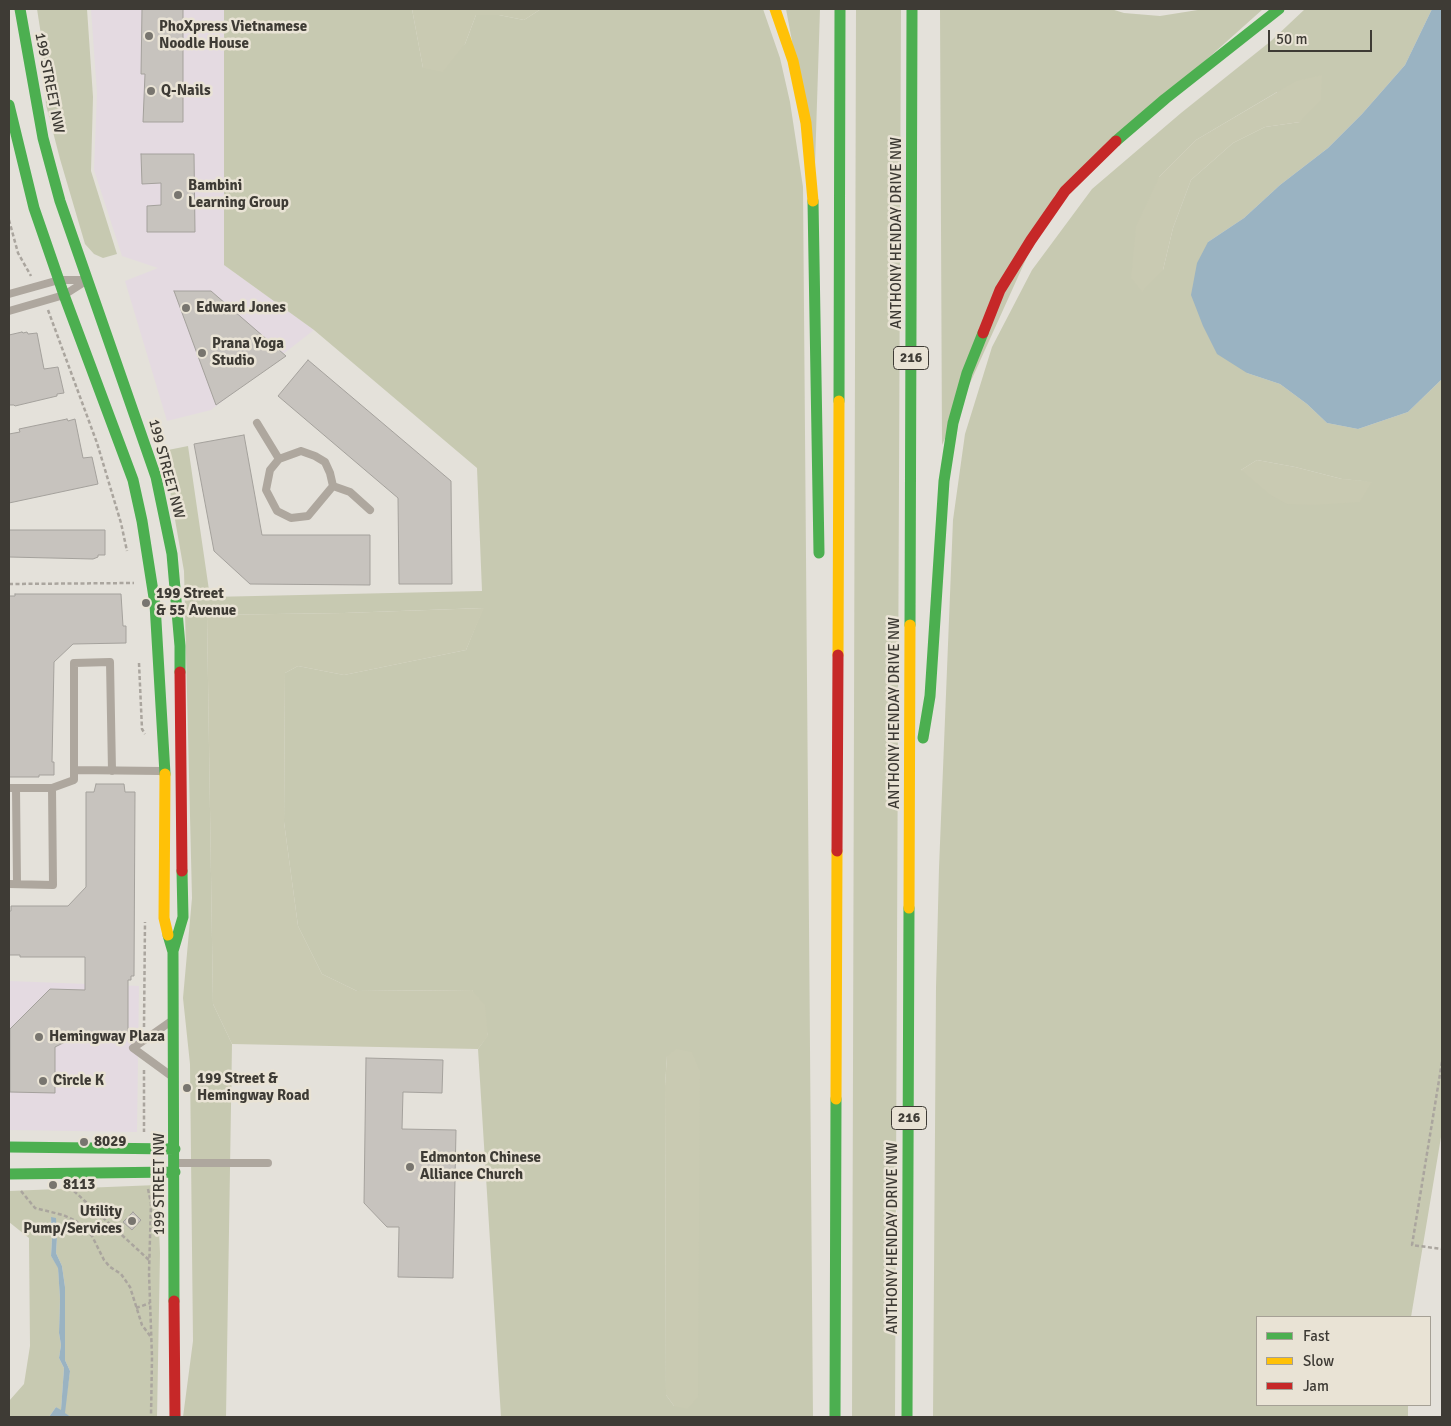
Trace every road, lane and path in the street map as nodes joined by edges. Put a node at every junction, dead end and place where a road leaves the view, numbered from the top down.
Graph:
1 (20, 9) edge
2 (775, 9) edge
3 (840, 9) edge
4 (912, 9) edge
5 (1278, 9) edge
6 (9, 105) edge
7 (9, 220) edge
8 (59, 280) junction
9 (88, 280) junction
10 (39, 286) junction
11 (9, 294) edge
12 (64, 294) junction
13 (44, 301) junction
14 (9, 311) edge
15 (257, 424) dead end
16 (279, 459) junction
17 (333, 486) junction
18 (370, 510) dead end
19 (128, 558) dead end
20 (820, 564) dead end
21 (132, 575) dead end
22 (9, 584) edge
23 (827, 632) dead end
24 (139, 662) dead end
25 (837, 708) junction
26 (148, 740) dead end
27 (74, 770) junction
28 (112, 770) junction
29 (165, 771) junction
30 (182, 771) junction
31 (12, 788) edge
32 (52, 788) junction
33 (910, 819) junction
34 (13, 884) edge
35 (146, 921) dead end
36 (173, 952) junction
37 (174, 1019) junction
38 (144, 1040) junction
39 (144, 1056) junction
40 (1442, 1062) edge
41 (174, 1078) junction
42 (9, 1147) edge
43 (148, 1148) junction
44 (175, 1149) junction
45 (268, 1163) dead end
46 (175, 1167) junction
47 (148, 1172) junction
48 (13, 1174) edge
49 (72, 1188) dead end
50 (1442, 1249) edge
51 (150, 1260) junction
52 (150, 1303) junction
53 (136, 1308) junction
54 (152, 1338) junction
55 (151, 1417) edge
56 (175, 1417) edge
57 (835, 1417) edge
58 (908, 1417) edge

1 - 9 main road, 199 STREET NW
2 - 20 main road
3 - 25 main road
4 - 33 main road, ANTHONY HENDAY DRIVE NW / 216
5 - 33 main road
6 - 8 main road, 199 STREET NW
7 - 10 path
8 - 9 lane
8 - 10 lane
8 - 12 main road, 199 STREET NW
9 - 12 lane
9 - 30 main road, 199 STREET NW
10 - 11 lane
12 - 13 lane
12 - 29 main road, 199 STREET NW
13 - 14 lane
13 - 19 path
15 - 16 lane
16 - 17 lane
16 - 17 lane
17 - 18 lane
21 - 22 path
23 - 25 main road
24 - 26 path
25 - 57 main road
27 - 28 lane
27 - 28 lane
27 - 32 lane
28 - 29 lane
29 - 30 lane
29 - 36 main road, 199 STREET NW
30 - 36 main road, 199 STREET NW
31 - 32 lane
31 - 34 lane
32 - 34 lane
33 - 58 main road, ANTHONY HENDAY DRIVE NW / 216
35 - 38 path
36 - 37 main road, 199 STREET NW
37 - 38 lane
37 - 41 main road, 199 STREET NW
38 - 39 lane
39 - 41 lane
39 - 43 path
40 - 50 path
41 - 44 main road, 199 STREET NW
42 - 43 main road
43 - 44 main road
44 - 46 main road, 199 STREET NW
45 - 46 lane
46 - 47 main road
46 - 56 main road, 199 STREET NW
47 - 48 main road
47 - 51 path
48 - 53 path
49 - 51 path
51 - 52 path
52 - 53 path
52 - 54 path
53 - 54 path
54 - 55 path

